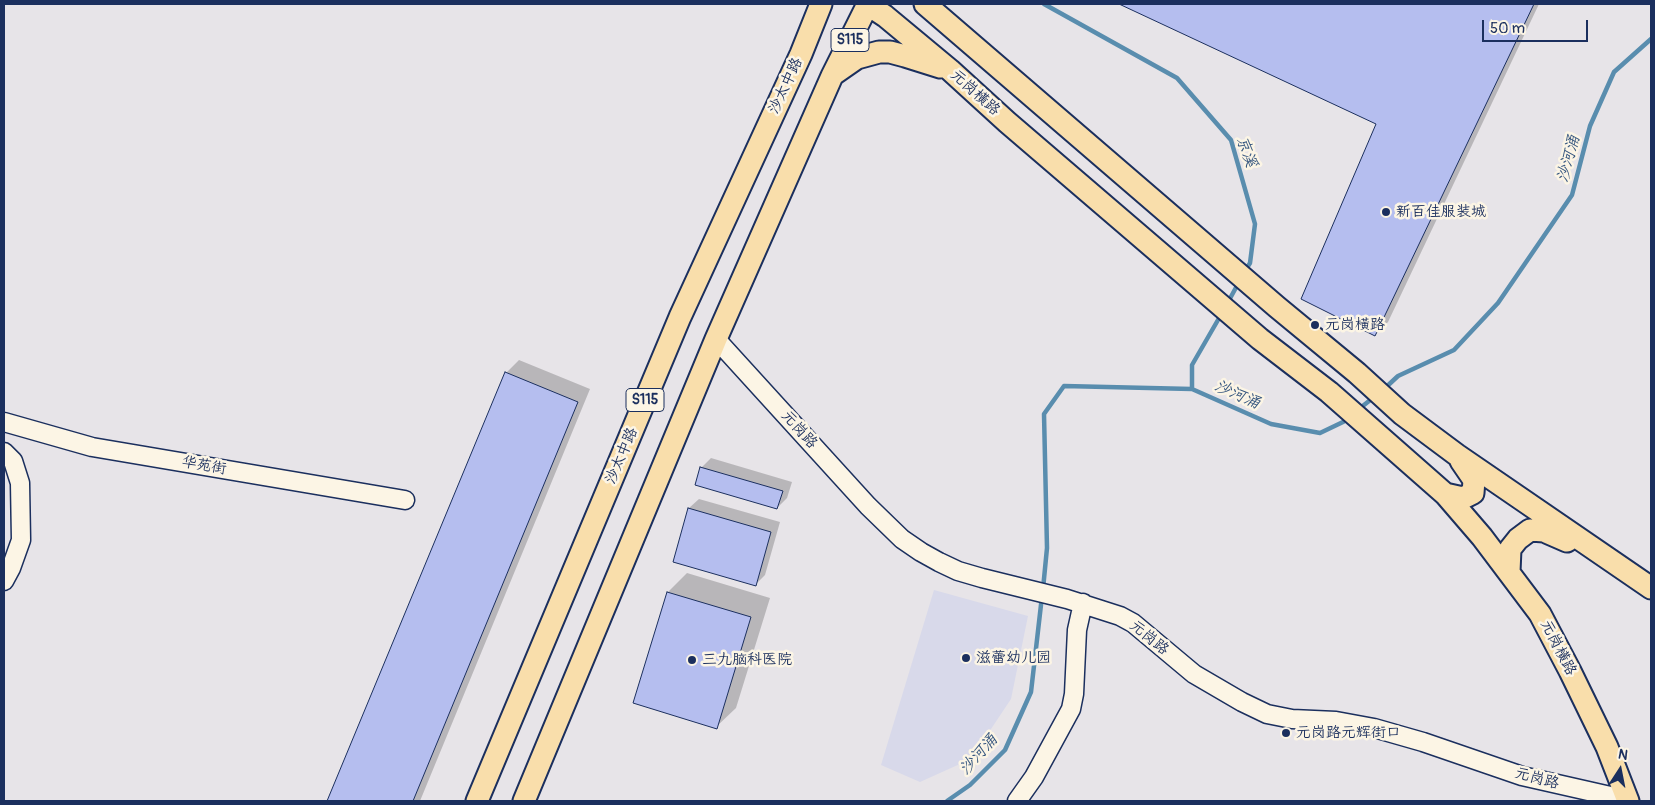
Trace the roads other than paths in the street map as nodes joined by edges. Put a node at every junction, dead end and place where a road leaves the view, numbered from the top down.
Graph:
1 (821, 4) edge
2 (868, 4) edge
3 (925, 4) edge
4 (950, 70) junction
5 (832, 76) junction
6 (1058, 120) junction
7 (1007, 122) junction
8 (716, 339) junction
9 (4, 422) edge
10 (4, 452) edge
11 (1457, 455) junction
12 (1445, 494) junction
13 (405, 500) dead end
14 (1612, 561) junction
15 (1509, 572) junction
16 (4, 581) edge
17 (1651, 588) edge
18 (1075, 601) junction
19 (482, 796) edge
20 (524, 801) edge
21 (1017, 801) edge
22 (1628, 801) edge

1 - 19 main road, 沙太中路 / S115
2 - 4 main road, 元岗横路
2 - 5 main road, S115
3 - 6 main road
4 - 5 main road
4 - 7 main road, 元岗横路
5 - 8 main road, S115
6 - 7 main road
6 - 11 main road
7 - 12 main road, 元岗横路
8 - 18 street, 元岗路
8 - 20 main road, S115
9 - 13 street, 华苑街
10 - 16 street
11 - 12 main road
11 - 14 main road
12 - 15 main road, 元岗横路
14 - 15 main road
14 - 17 main road
15 - 22 main road, 元岗横路
18 - 21 street
18 - 22 street, 元岗路

